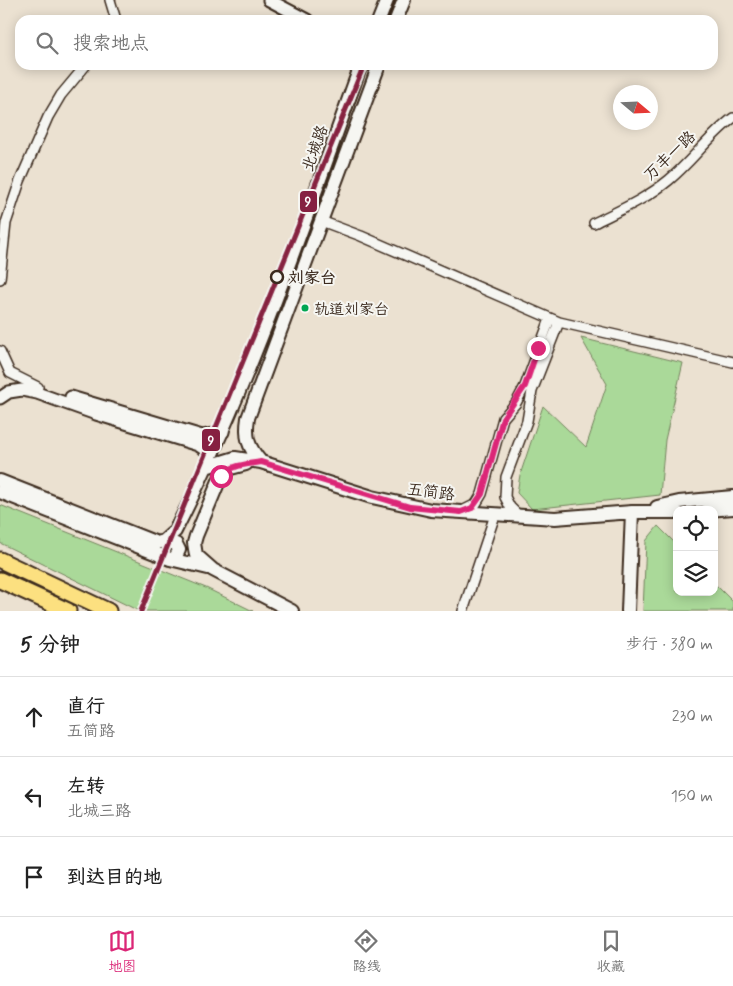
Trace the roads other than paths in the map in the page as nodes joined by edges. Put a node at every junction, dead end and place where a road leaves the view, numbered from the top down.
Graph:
1 (110, 0) edge
2 (269, 0) edge
3 (387, 0) edge
4 (404, 0) edge
5 (114, 15) edge
6 (298, 15) edge
7 (381, 15) edge
8 (398, 15) edge
9 (82, 70) edge
10 (359, 70) edge
11 (378, 70) edge
12 (733, 118) edge
13 (321, 221) junction
14 (594, 223) dead end
15 (0, 280) edge
16 (550, 318) junction
17 (559, 322) junction
18 (0, 351) edge
19 (733, 362) edge
20 (38, 387) junction
21 (0, 392) edge
22 (0, 398) edge
23 (223, 432) junction
24 (261, 462) junction
25 (209, 466) junction
26 (0, 481) edge
27 (0, 492) edge
28 (733, 497) edge
29 (733, 508) edge
30 (718, 509) edge
31 (461, 512) junction
32 (632, 512) junction
33 (673, 512) edge
34 (495, 515) junction
35 (520, 516) junction
36 (164, 541) junction
37 (170, 559) junction
38 (0, 560) edge
39 (213, 570) junction
40 (0, 580) edge
41 (103, 608) edge
42 (68, 611) edge
43 (292, 611) edge
44 (463, 611) edge
45 (628, 611) edge

1 - 5 street
2 - 6 street
3 - 7 main road
4 - 8 main road
9 - 15 street
10 - 23 main road, 北城路
11 - 13 main road, 北城路
12 - 14 street, 万丰一路
13 - 16 street
13 - 24 main road, 北城路
16 - 17 street
16 - 31 street
17 - 19 street
17 - 35 street
18 - 20 street
20 - 21 street
20 - 23 street
22 - 25 street
23 - 25 main road, 北城路
24 - 25 main road, 五简路
24 - 31 main road, 五简路
24 - 39 main road, 五简路
25 - 36 main road
26 - 36 main road
27 - 37 main road, 五简路
28 - 32 main road, 五简路
29 - 30 main road
31 - 34 main road, 五简路
32 - 33 main road, 五简路
32 - 35 main road, 五简路
32 - 45 main road
34 - 35 main road, 五简路
34 - 44 street
36 - 37 main road
37 - 39 main road, 五简路
38 - 41 highway
39 - 43 main road, 五简路
40 - 42 highway

